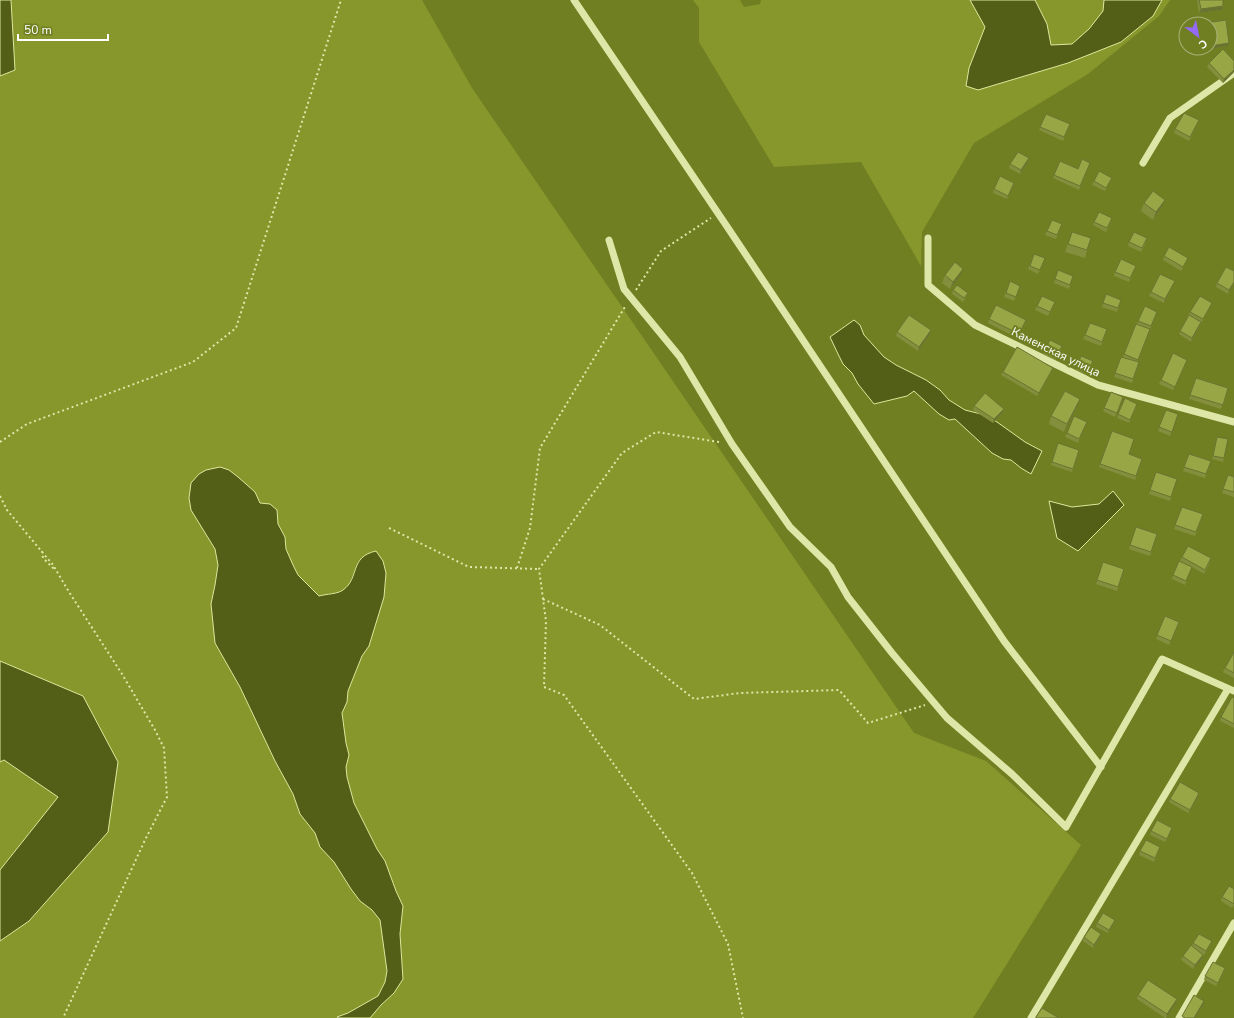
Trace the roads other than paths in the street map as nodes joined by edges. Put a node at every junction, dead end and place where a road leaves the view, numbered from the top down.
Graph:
1 (574, 0) edge
2 (1234, 73) edge
3 (1143, 163) dead end
4 (928, 238) dead end
5 (609, 240) dead end
6 (1234, 422) edge
7 (1231, 690) edge
8 (1101, 767) junction
9 (1234, 923) edge
10 (1031, 1018) edge
11 (1179, 1018) edge

1 - 8 street
2 - 3 street
4 - 6 street, Каменская улица
5 - 8 street
7 - 8 street
7 - 10 street
9 - 11 street

